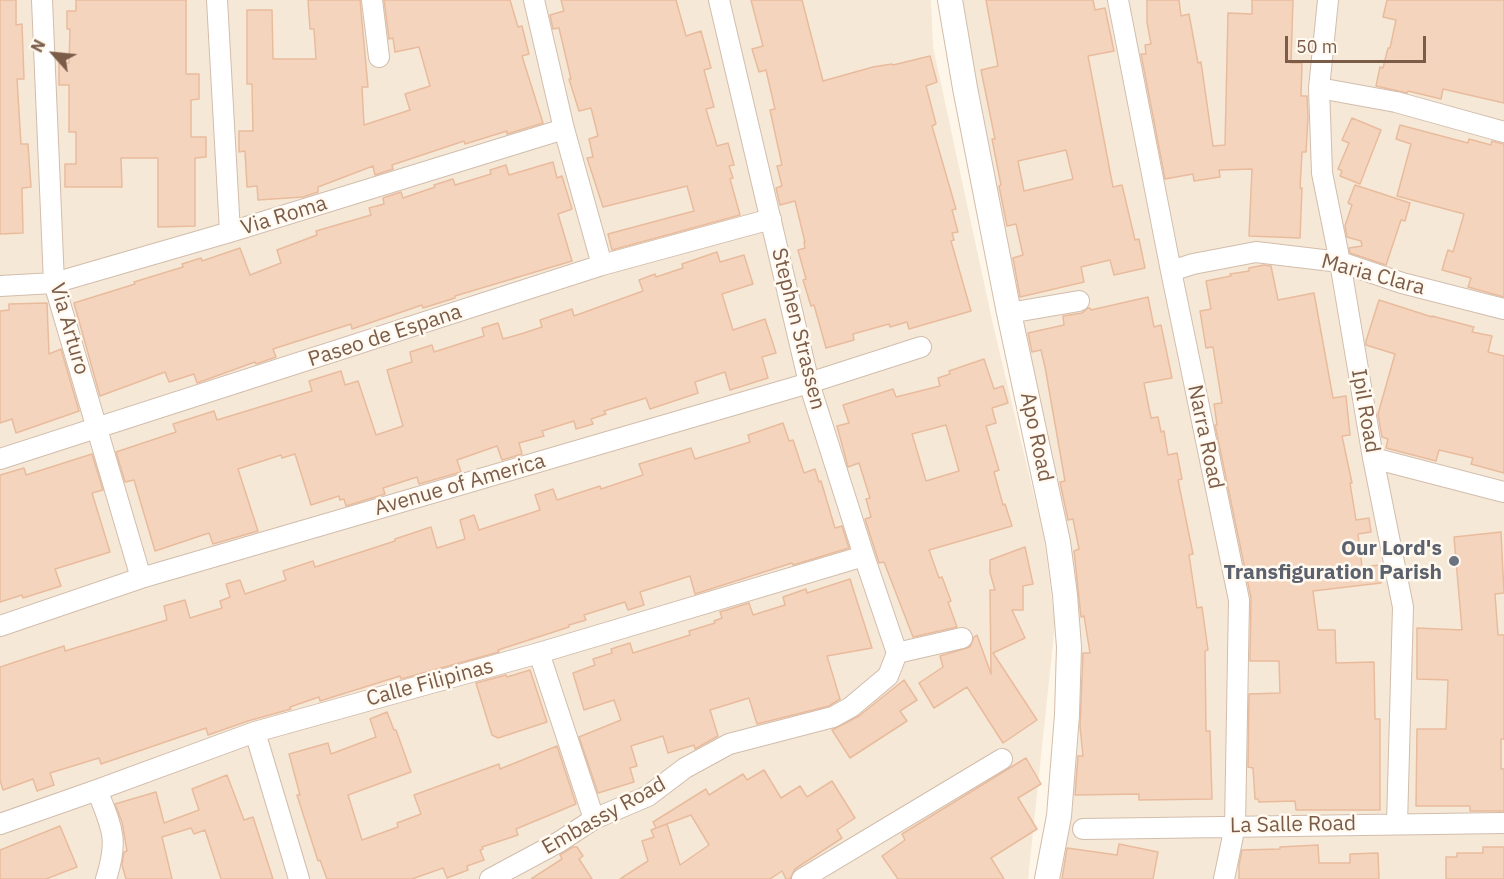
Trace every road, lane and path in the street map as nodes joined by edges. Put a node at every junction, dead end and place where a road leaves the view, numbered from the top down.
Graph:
1 (42, 0) edge
2 (217, 0) edge
3 (372, 0) edge
4 (534, 0) edge
5 (719, 0) edge
6 (950, 0) edge
7 (1118, 0) edge
8 (1329, 0) edge
9 (379, 57) dead end
10 (1319, 88) junction
11 (564, 129) junction
12 (1504, 132) edge
13 (771, 219) junction
14 (230, 232) junction
15 (1340, 262) junction
16 (602, 265) junction
17 (1170, 271) junction
18 (54, 283) junction
19 (0, 286) edge
20 (1079, 301) dead end
21 (1504, 309) edge
22 (1009, 313) junction
23 (921, 347) dead end
24 (809, 383) junction
25 (98, 429) junction
26 (1373, 458) junction
27 (0, 459) edge
28 (1504, 492) edge
29 (864, 556) junction
30 (141, 578) junction
31 (0, 626) edge
32 (962, 638) dead end
33 (539, 653) junction
34 (897, 653) junction
35 (255, 732) junction
36 (1002, 759) dead end
37 (97, 790) junction
38 (594, 819) junction
39 (1504, 823) edge
40 (0, 824) edge
41 (1398, 824) junction
42 (1235, 826) junction
43 (1083, 829) dead end
44 (106, 879) edge
45 (298, 879) edge
46 (490, 879) edge
47 (802, 879) edge
48 (1047, 879) edge
49 (1224, 879) edge

1 - 18 street, Via Arturo
2 - 14 street
3 - 9 street
4 - 11 street
5 - 13 street, Stephen Strassen
6 - 22 street, Apo Road
7 - 17 street, Narra Road
8 - 10 street, Ipil Road
10 - 12 street
10 - 15 street, Ipil Road
11 - 14 street, Via Roma
11 - 16 street
13 - 16 street, Paseo de Espana
13 - 24 street, Stephen Strassen
14 - 18 street, Via Roma
15 - 17 street, Maria Clara
15 - 21 street, Maria Clara
15 - 26 street, Ipil Road
16 - 25 street, Paseo de Espana
17 - 42 street, Narra Road
18 - 19 street, Via Roma
18 - 25 street, Via Arturo
20 - 22 street
22 - 48 street, Apo Road
23 - 24 street, Avenue of America
24 - 29 street, Stephen Strassen
24 - 30 street, Avenue of America
25 - 27 street, Paseo de Espana
25 - 30 street, Via Arturo
26 - 28 street
26 - 41 street, Ipil Road
29 - 33 street, Calle Filipinas
29 - 34 street, Stephen Strassen
30 - 31 street, Avenue of America
32 - 34 street
33 - 35 street, Calle Filipinas
33 - 38 street
34 - 38 street, Embassy Road
35 - 37 street, Calle Filipinas
35 - 45 street
36 - 47 street
37 - 40 street, Calle Filipinas
37 - 44 street
38 - 46 street, Embassy Road
39 - 41 street, La Salle Road
41 - 42 street, La Salle Road
42 - 43 street, La Salle Road
42 - 49 street, Narra Road

